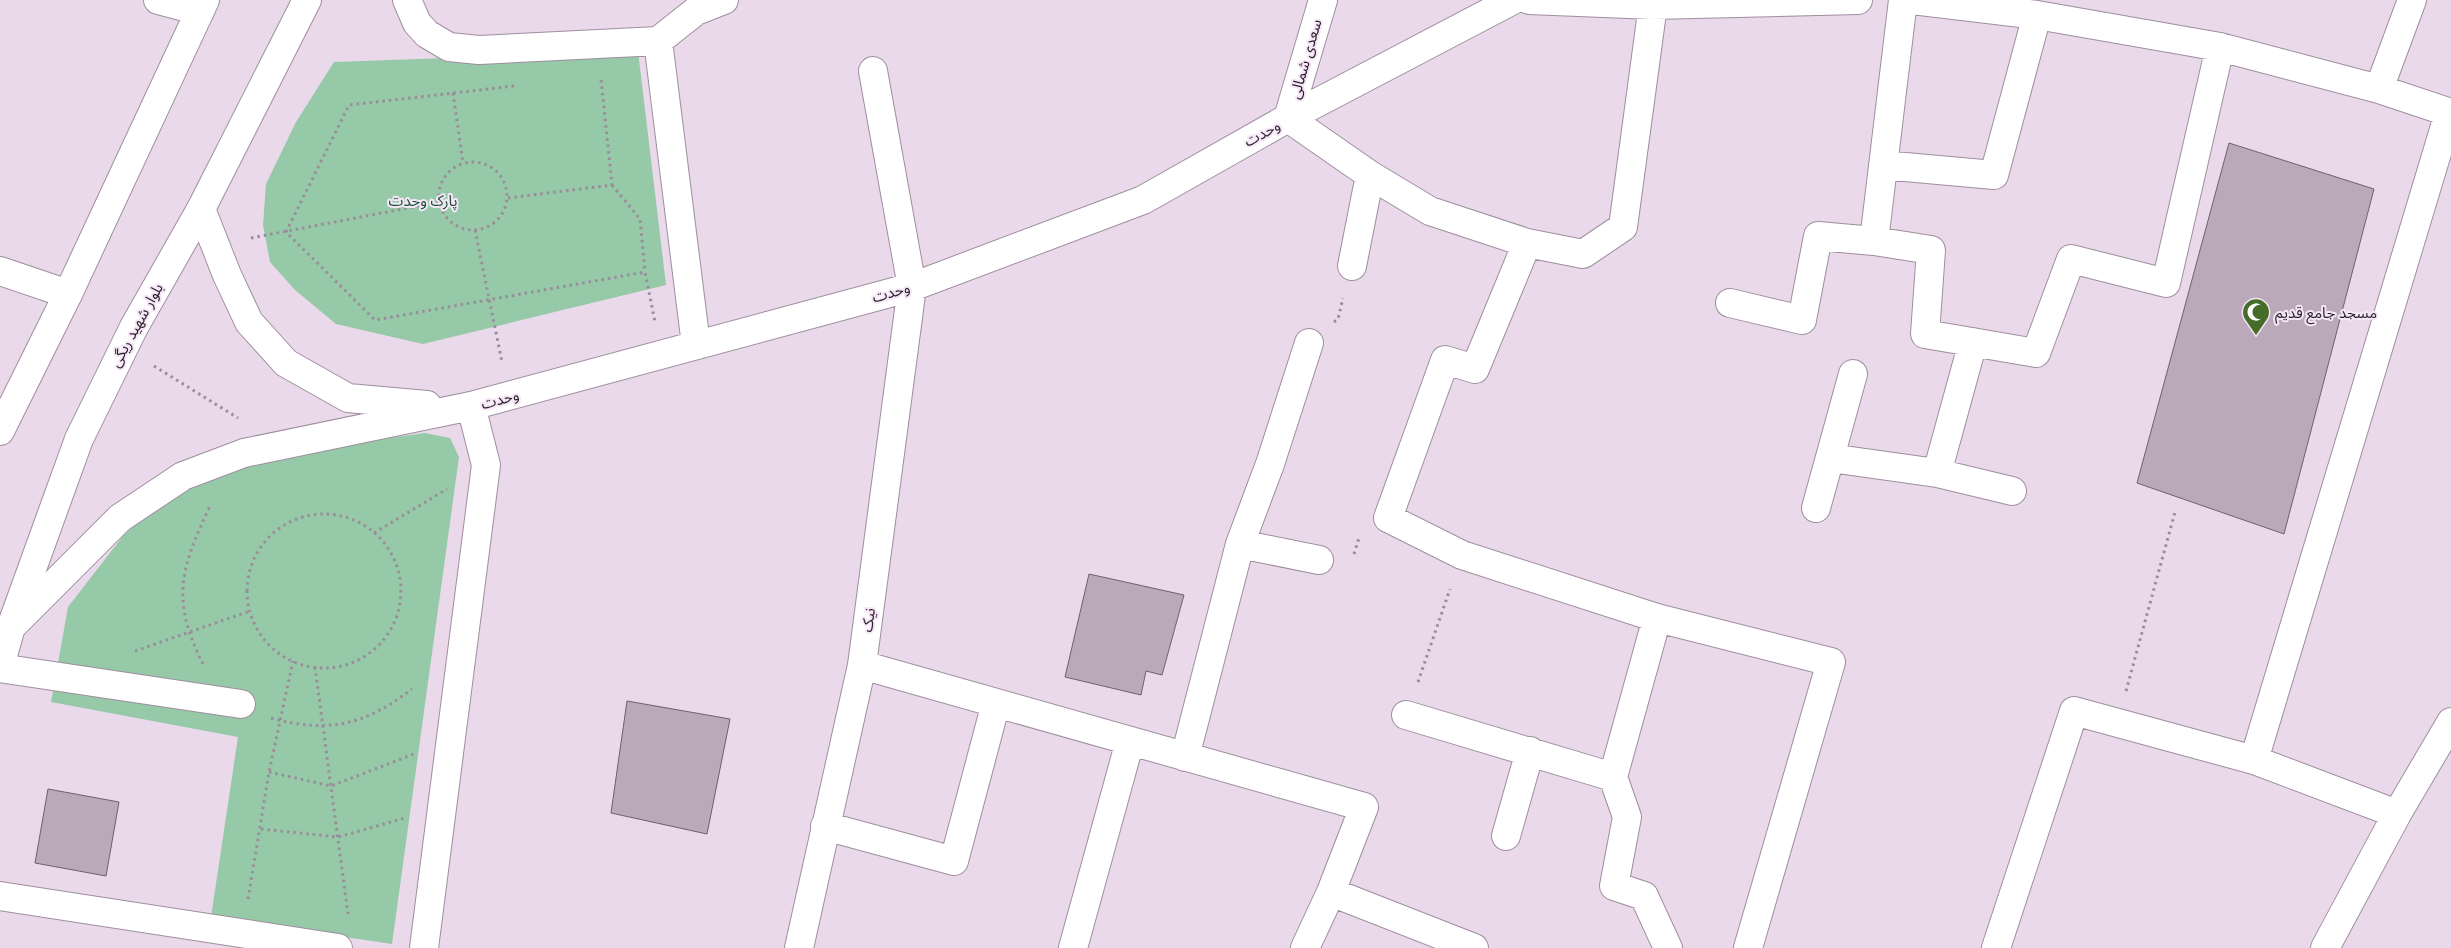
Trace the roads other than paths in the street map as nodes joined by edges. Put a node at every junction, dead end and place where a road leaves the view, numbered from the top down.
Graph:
1 (158, 0) edge
2 (307, 0) edge
3 (407, 0) edge
4 (724, 0) edge
5 (1323, 0) edge
6 (1513, 0) edge
7 (1529, 0) edge
8 (1858, 0) edge
9 (1903, 0) edge
10 (1912, 0) edge
11 (2412, 0) edge
12 (1653, 5) junction
13 (203, 6) edge
14 (2037, 15) junction
15 (658, 41) junction
16 (2220, 47) junction
17 (873, 71) dead end
18 (2379, 89) junction
19 (2450, 113) edge
20 (1288, 118) junction
21 (1883, 165) junction
22 (1370, 175) junction
23 (201, 209) junction
24 (1874, 241) junction
25 (1527, 243) junction
26 (1352, 266) road end
27 (0, 271) edge
28 (912, 287) junction
29 (68, 294) junction
30 (1730, 303) dead end
31 (1309, 342) road end
32 (1973, 342) junction
33 (696, 346) junction
34 (1853, 374) dead end
35 (471, 406) junction
36 (0, 431) edge
37 (1830, 458) junction
38 (1937, 473) junction
39 (2012, 490) dead end
40 (1816, 508) dead end
41 (1240, 544) junction
42 (1319, 560) road end
43 (1657, 618) junction
44 (11, 627) junction
45 (862, 665) junction
46 (0, 667) edge
47 (996, 703) junction
48 (241, 704) road end
49 (1406, 715) road end
50 (2451, 722) edge
51 (1130, 741) junction
52 (1530, 752) junction
53 (1185, 757) junction
54 (2254, 760) junction
55 (1613, 777) junction
56 (2397, 814) junction
57 (825, 826) junction
58 (1506, 836) dead end
59 (1331, 892) junction
60 (0, 896) edge
61 (338, 948) edge
62 (424, 948) edge
63 (799, 948) edge
64 (1073, 948) edge
65 (1305, 948) edge
66 (1474, 948) edge
67 (1668, 948) edge
68 (1748, 948) edge
69 (1996, 948) edge
70 (2324, 948) edge

1 - 13 street
2 - 23 street, بلوار شهید ریگی
3 - 15 street
4 - 15 street
5 - 20 street, سعدی شمالی
6 - 20 street, وحدت
7 - 12 street
8 - 12 street
9 - 21 street
10 - 14 street
11 - 18 street
12 - 25 street
13 - 29 street
14 - 16 street
14 - 21 street
15 - 33 street
16 - 18 street
16 - 32 street
17 - 28 street, نیک
18 - 19 street
19 - 54 street
20 - 22 street
20 - 28 street, وحدت
21 - 24 street
22 - 25 street
22 - 26 street
23 - 35 street
23 - 44 street, بلوار شهید ریگی
24 - 30 street
24 - 32 street
25 - 43 street
27 - 29 street
28 - 33 street, وحدت
28 - 45 street, نیک
29 - 36 street
31 - 41 street
32 - 38 street
33 - 35 street, وحدت
34 - 37 street
35 - 44 street
35 - 62 street
37 - 38 street
37 - 40 street
38 - 39 street
41 - 42 street
41 - 53 street
43 - 55 street
43 - 68 street
44 - 46 street, بلوار شهید ریگی
45 - 47 street
45 - 57 street, نیک
46 - 48 street
47 - 51 street
47 - 57 street
49 - 52 street
50 - 56 street
51 - 53 street
51 - 64 street
52 - 55 street
52 - 58 street
53 - 59 street
54 - 56 street
54 - 69 street
55 - 67 street
56 - 70 street
57 - 63 street, نیک
59 - 65 street
59 - 66 street
60 - 61 street

